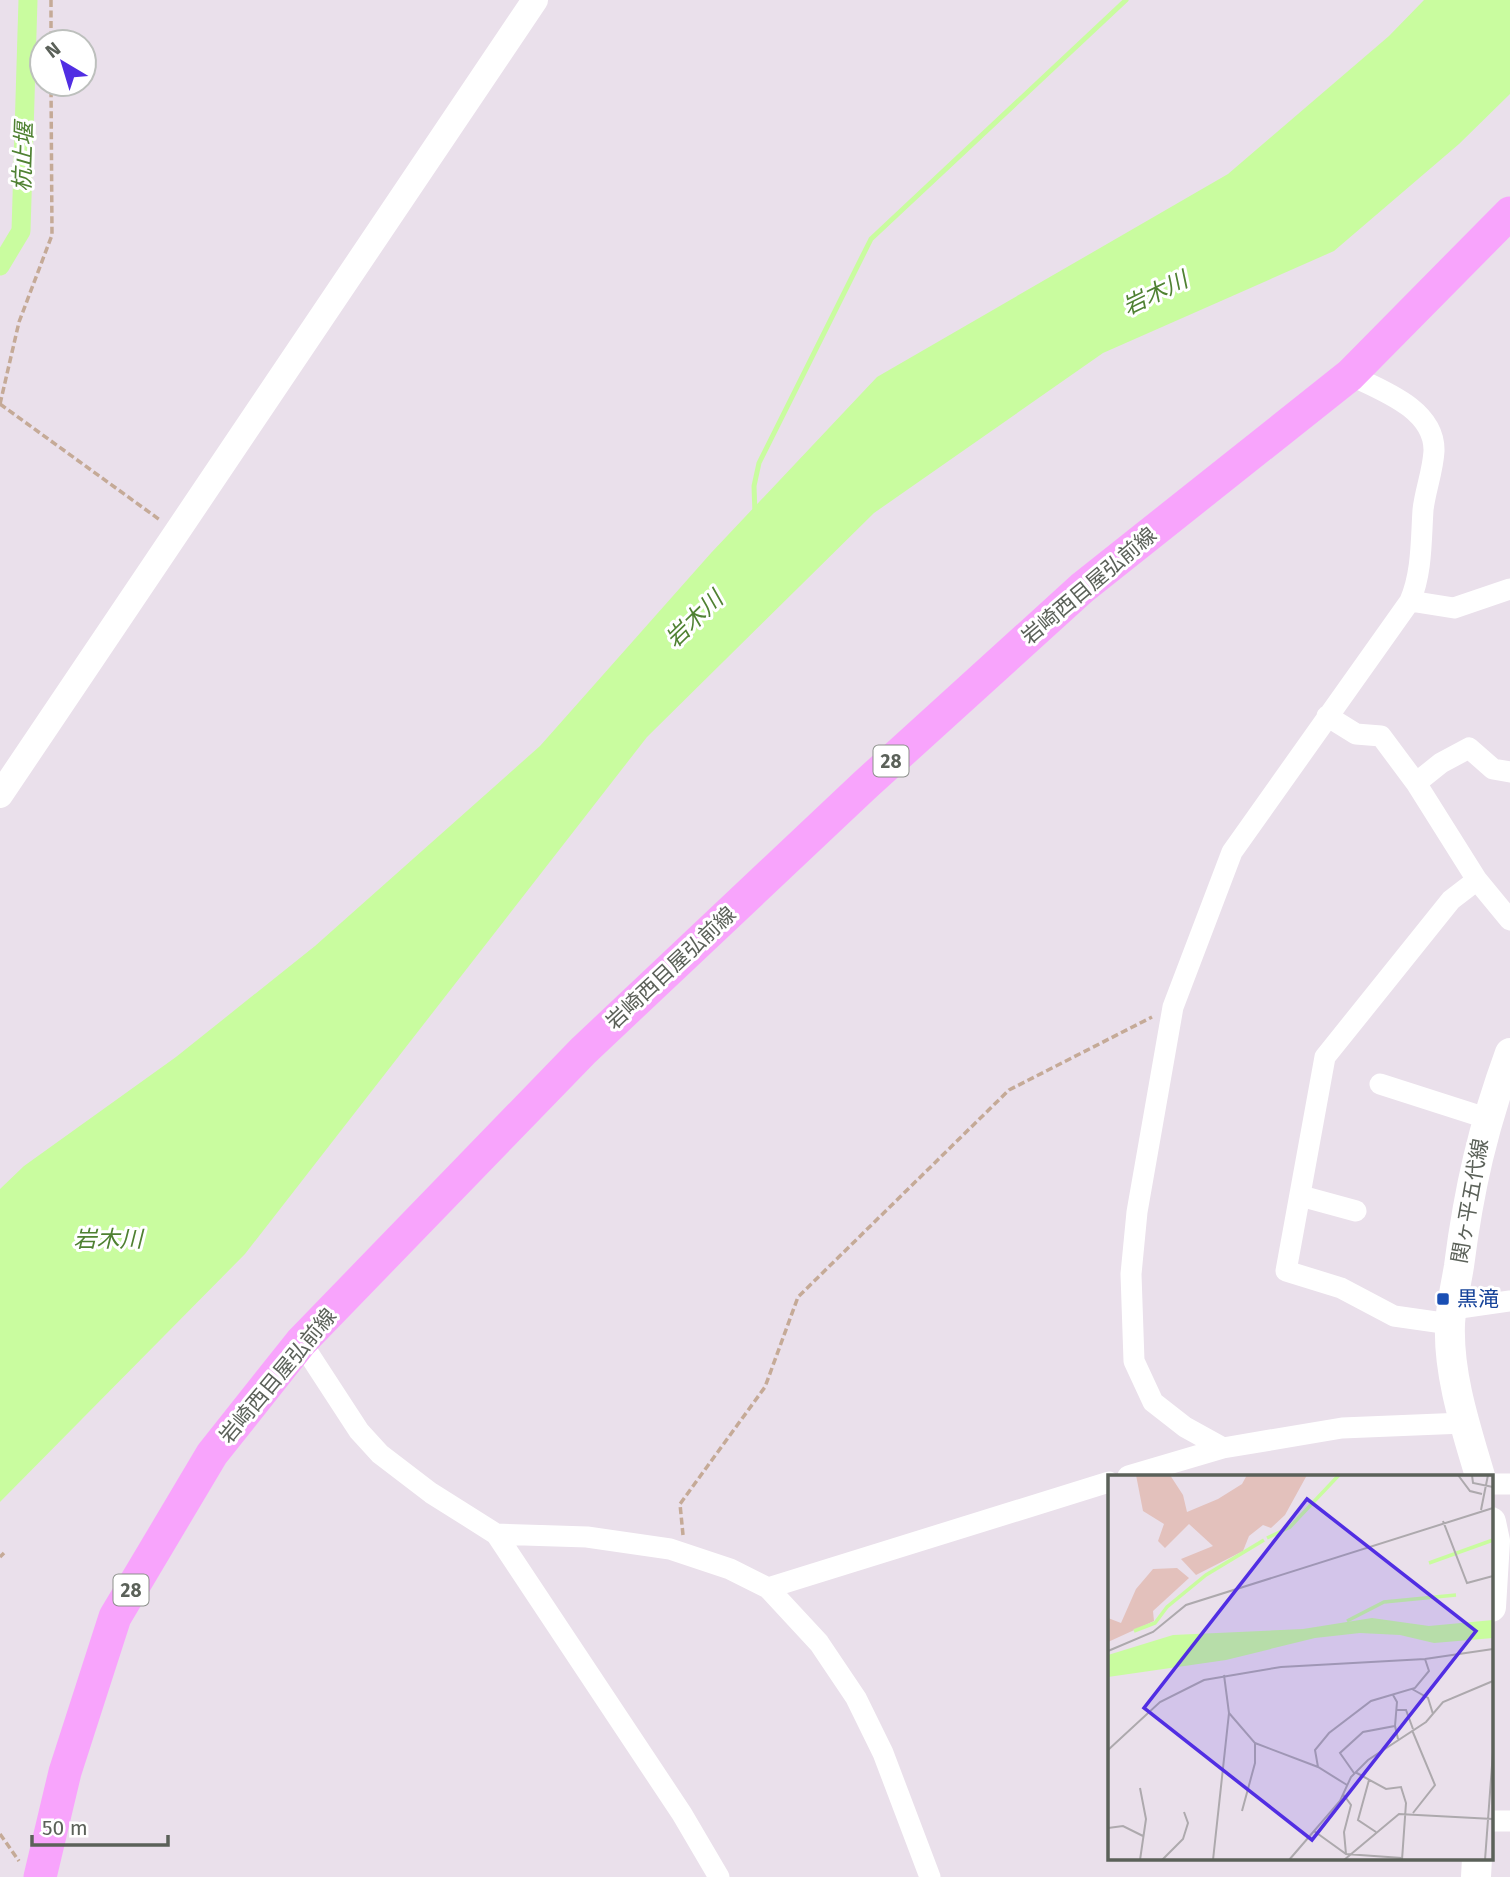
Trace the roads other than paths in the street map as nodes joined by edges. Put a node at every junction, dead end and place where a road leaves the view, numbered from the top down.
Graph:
1 (536, 0) edge
2 (1510, 213) edge
3 (1350, 375) junction
4 (1510, 589) edge
5 (1410, 601) junction
6 (1327, 716) junction
7 (1510, 772) edge
8 (1416, 783) junction
9 (0, 794) edge
10 (1477, 880) junction
11 (1510, 920) edge
12 (1510, 1053) edge
13 (1380, 1084) dead end
14 (1486, 1118) junction
15 (1301, 1196) junction
16 (1356, 1211) dead end
17 (1510, 1301) edge
18 (1452, 1316) junction
19 (301, 1342) junction
20 (1464, 1423) junction
21 (1223, 1448) junction
22 (1131, 1475) edge
23 (1480, 1475) edge
24 (1108, 1482) edge
25 (1492, 1484) edge
26 (1510, 1484) edge
27 (1492, 1528) edge
28 (496, 1534) junction
29 (1492, 1585) edge
30 (768, 1588) junction
31 (1492, 1821) edge
32 (1510, 1821) edge
33 (32, 1872) edge
34 (719, 1877) edge
35 (930, 1877) edge

1 - 9 street
2 - 3 main road, 岩崎西目屋弘前線 / 28
3 - 5 street
3 - 19 main road, 岩崎西目屋弘前線 / 28
4 - 5 street
5 - 6 street
6 - 8 street
6 - 21 street
7 - 8 street
8 - 10 street
10 - 11 street
10 - 15 street
12 - 14 main road, 関ヶ平五代線
13 - 14 street
14 - 18 main road, 関ヶ平五代線
15 - 16 street
15 - 18 street
17 - 18 street
18 - 20 main road, 関ヶ平五代線
19 - 28 street
19 - 33 main road, 岩崎西目屋弘前線 / 28
20 - 21 street
20 - 23 main road, 関ヶ平五代線
21 - 22 street
24 - 30 street
25 - 26 street
27 - 29 main road
28 - 30 street
28 - 34 street
30 - 35 street
31 - 32 street

